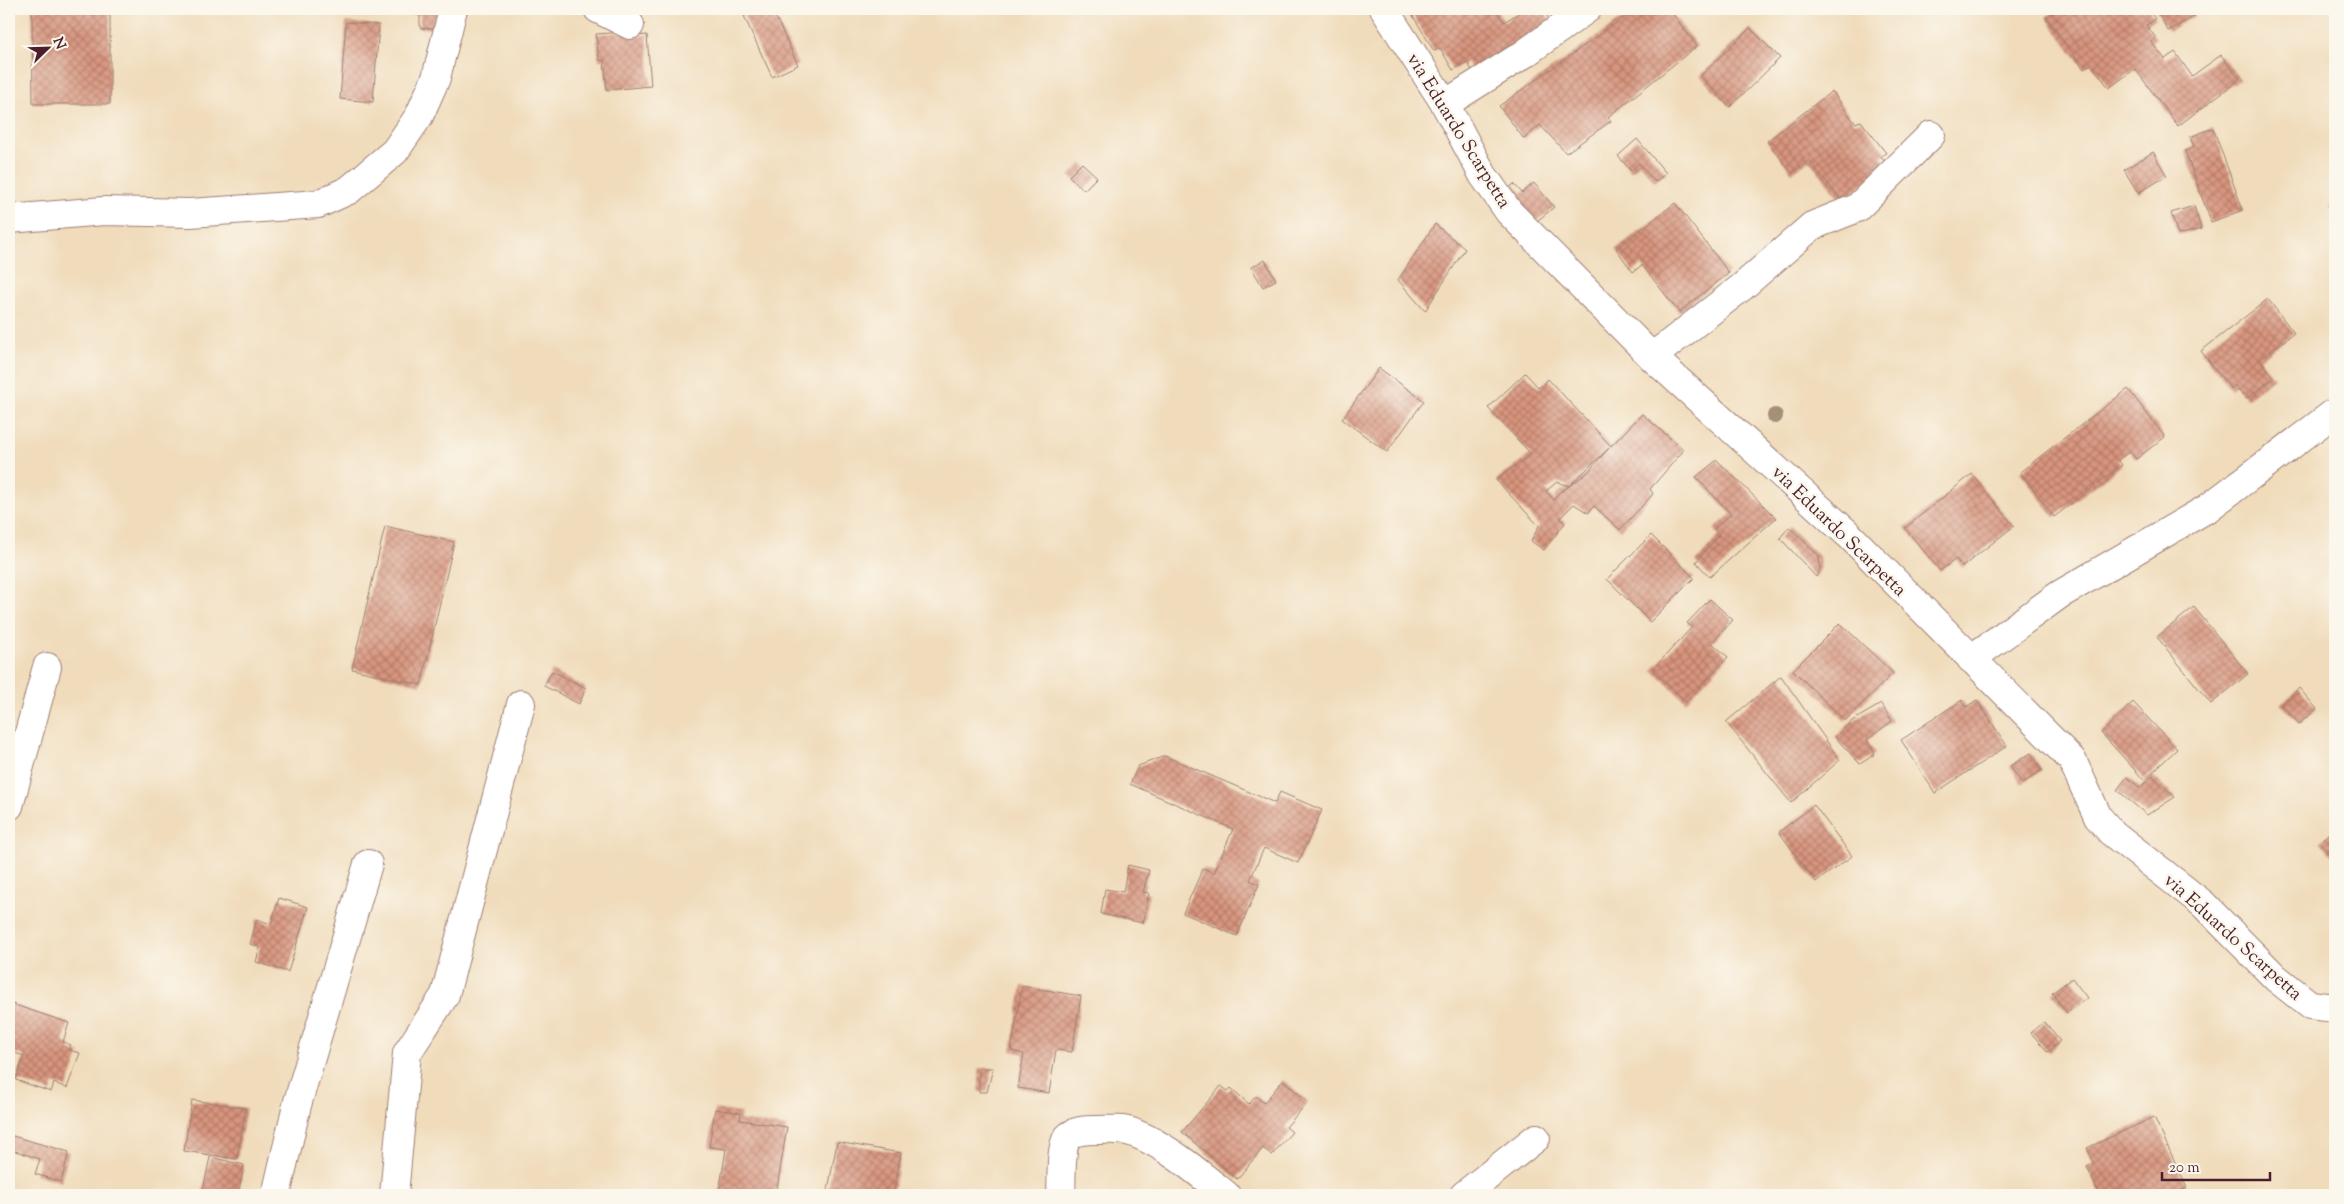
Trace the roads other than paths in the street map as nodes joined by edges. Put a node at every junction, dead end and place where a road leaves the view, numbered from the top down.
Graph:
1 (454, 9) edge
2 (598, 9) edge
3 (1384, 9) edge
4 (1587, 9) edge
5 (630, 25) dead end
6 (1444, 104) junction
7 (1931, 135) dead end
8 (9, 219) edge
9 (1652, 357) junction
10 (2334, 413) edge
11 (1971, 659) junction
12 (47, 667) dead end
13 (521, 704) dead end
14 (9, 806) edge
15 (368, 864) dead end
16 (2335, 1008) edge
17 (1536, 1138) dead end
18 (276, 1195) edge
19 (394, 1195) edge
20 (1061, 1195) edge
21 (1226, 1195) edge
22 (1464, 1195) edge

1 - 8 street
2 - 5 street
3 - 6 street, via Eduardo Scarpetta
4 - 6 street
6 - 9 street, via Eduardo Scarpetta
7 - 9 street
9 - 11 street, via Eduardo Scarpetta
10 - 11 street
11 - 16 street, via Eduardo Scarpetta
12 - 14 street
13 - 19 street
15 - 18 street
17 - 22 street
20 - 21 street

